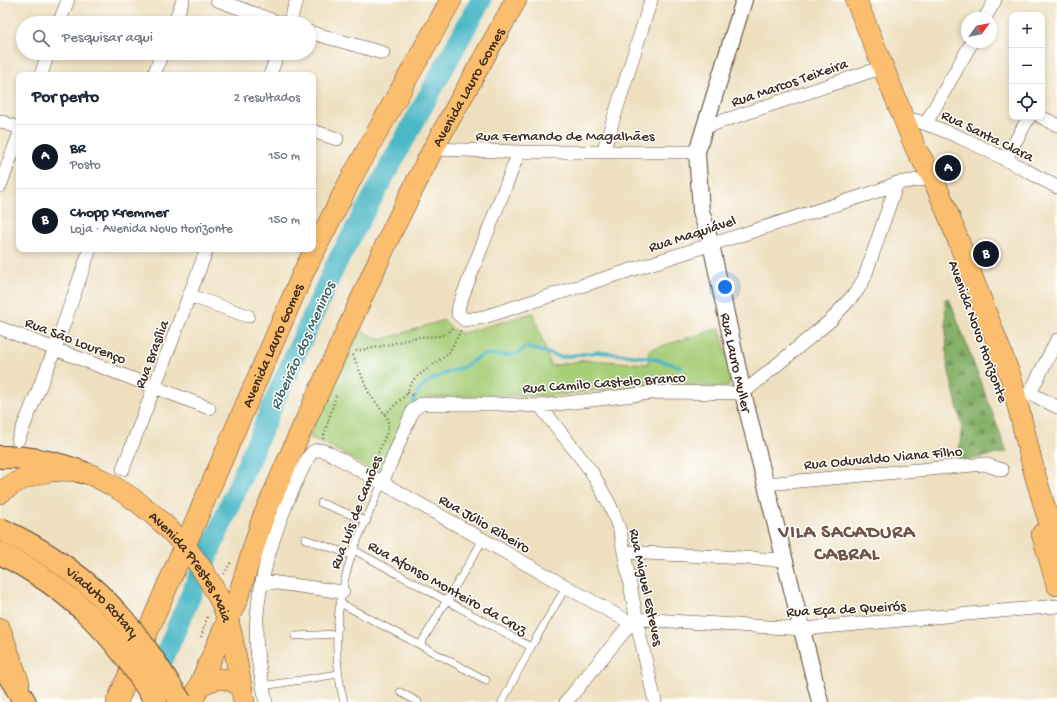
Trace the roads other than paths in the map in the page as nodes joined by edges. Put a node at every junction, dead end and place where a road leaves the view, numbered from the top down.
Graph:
1 (68, 0) edge
2 (183, 0) edge
3 (217, 0) edge
4 (297, 0) edge
5 (437, 0) edge
6 (451, 0) edge
7 (516, 0) edge
8 (651, 0) edge
9 (744, 0) edge
10 (856, 0) edge
11 (995, 0) edge
12 (988, 12) edge
13 (62, 16) edge
14 (177, 16) edge
15 (261, 16) edge
16 (291, 16) edge
17 (316, 34) edge
18 (969, 48) edge
19 (383, 52) dead end
20 (45, 60) edge
21 (159, 60) edge
22 (275, 60) edge
23 (883, 67) junction
24 (41, 72) edge
25 (155, 72) edge
26 (271, 72) edge
27 (903, 117) junction
28 (1045, 119) edge
29 (1027, 120) edge
30 (0, 121) edge
31 (926, 123) junction
32 (1057, 125) edge
33 (16, 127) edge
34 (705, 127) junction
35 (316, 132) edge
36 (337, 139) dead end
37 (16, 143) edge
38 (433, 149) junction
39 (519, 152) junction
40 (603, 152) junction
41 (697, 152) junction
42 (1005, 160) junction
43 (926, 179) junction
44 (897, 183) junction
45 (0, 186) edge
46 (1057, 187) edge
47 (316, 220) edge
48 (711, 244) junction
49 (316, 247) edge
50 (89, 252) edge
51 (206, 252) edge
52 (300, 252) edge
53 (314, 252) edge
54 (191, 296) junction
55 (248, 316) dead end
56 (0, 328) edge
57 (1057, 340) edge
58 (55, 350) junction
59 (156, 388) junction
60 (743, 393) junction
61 (1023, 396) junction
62 (540, 406) junction
63 (1057, 407) edge
64 (209, 408) dead end
65 (414, 408) joint
66 (18, 440) dead end
67 (0, 457) edge
68 (123, 469) dead end
69 (1002, 470) dead end
70 (82, 472) junction
71 (380, 481) junction
72 (766, 484) junction
73 (0, 493) edge
74 (321, 503) dead end
75 (367, 522) junction
76 (0, 529) edge
77 (305, 539) dead end
78 (483, 540) junction
79 (184, 546) junction
80 (1057, 548) edge
81 (353, 552) junction
82 (625, 552) junction
83 (0, 554) edge
84 (784, 560) junction
85 (255, 576) junction
86 (1057, 585) edge
87 (566, 587) junction
88 (214, 590) junction
89 (341, 598) junction
90 (446, 602) junction
91 (1057, 606) edge
92 (228, 623) junction
93 (635, 623) junction
94 (0, 629) edge
95 (803, 629) junction
96 (337, 634) junction
97 (295, 636) dead end
98 (420, 646) junction
99 (531, 648) junction
100 (0, 661) edge
101 (338, 674) junction
102 (486, 680) dead end
103 (264, 686) junction
104 (400, 692) dead end
105 (196, 694) edge
106 (243, 696) edge
107 (25, 702) edge
108 (104, 702) edge
109 (116, 702) edge
110 (156, 702) edge
111 (181, 702) edge
112 (266, 702) edge
113 (344, 702) edge
114 (418, 702) edge
115 (502, 702) edge
116 (566, 702) edge
117 (655, 702) edge
118 (820, 702) edge

1 - 13 street
2 - 14 street
3 - 15 street
4 - 16 street
5 - 47 main road
6 - 49 main road, Avenida Lauro Gomes
7 - 38 main road, Avenida Lauro Gomes
8 - 40 street
9 - 34 street, Rua Lauro Muller
10 - 23 main road, Avenida Novo Horizonte
11 - 12 street
17 - 19 street
18 - 31 street
20 - 24 street
21 - 25 street
22 - 26 street
23 - 27 main road, Avenida Novo Horizonte
23 - 34 street, Rua Marcos Teixeira
27 - 31 street, Rua Santa Clara
27 - 43 main road, Avenida Novo Horizonte
28 - 32 street
29 - 42 street
30 - 33 street
31 - 42 street, Rua Santa Clara
34 - 41 street, Rua Lauro Muller
35 - 36 street
37 - 45 street
38 - 39 street, Rua Fernando de Magalhães
38 - 85 main road, Avenida Lauro Gomes
39 - 40 street, Rua Fernando de Magalhães
39 - 48 street, Rua Maquiável
40 - 41 street, Rua Fernando de Magalhães
41 - 48 street, Rua Lauro Muller
42 - 46 street, Rua Santa Clara
43 - 44 street, Rua Maquiável
43 - 61 main road, Avenida Novo Horizonte
43 - 86 main road, Avenida Novo Horizonte
44 - 48 street, Rua Maquiável
44 - 60 street
48 - 60 street, Rua Lauro Muller
50 - 58 street
51 - 54 street, Rua Brasília
52 - 79 main road, Avenida Lauro Gomes
53 - 79 main road, Avenida Lauro Gomes
54 - 55 street
54 - 59 street, Rua Brasília
56 - 58 street, Rua São Lourenço
57 - 61 street
58 - 59 street, Rua São Lourenço
58 - 66 street
59 - 64 street, Rua São Lourenço
59 - 68 street, Rua Brasília
60 - 62 street, Rua Camilo Castelo Branco
60 - 72 street, Rua Lauro Muller
61 - 63 street
61 - 80 main road, Avenida Novo Horizonte
62 - 65 street, Rua Camilo Castelo Branco
62 - 82 street, Rua Miguel Esteves
65 - 71 street, Rua Luís de Camões
67 - 70 highway
69 - 72 street, Rua Oduvaldo Viana Filho
70 - 73 main road, Avenida Prestes Maia
70 - 79 main road, Avenida Prestes Maia
71 - 75 lane, Rua Luís de Camões
71 - 78 street, Rua Júlio Ribeiro
71 - 85 street, Rua Júlio Ribeiro
72 - 84 street, Rua Lauro Muller
74 - 75 lane
75 - 81 lane, Rua Luís de Camões
76 - 111 highway, Viaduto Rotary, bridge
77 - 81 lane, Rua Afonso Monteiro da Cruz
78 - 87 street, Rua Júlio Ribeiro
78 - 90 lane
79 - 88 main road, Avenida Prestes Maia
79 - 108 main road, Avenida Lauro Gomes
79 - 109 main road, Avenida Lauro Gomes
81 - 89 lane, Rua Luís de Camões
81 - 90 lane, Rua Afonso Monteiro da Cruz
82 - 84 street
82 - 93 street, Rua Miguel Esteves
83 - 110 highway, Viaduto Rotary, bridge
84 - 95 street, Rua Lauro Muller
85 - 88 main road
85 - 89 street
85 - 92 main road, Avenida Lauro Gomes
85 - 103 street
87 - 93 street, Rua Júlio Ribeiro
87 - 99 lane
88 - 92 main road, Avenida Prestes Maia
89 - 96 lane, Rua Luís de Camões
89 - 98 lane
90 - 98 lane
90 - 99 lane, Rua Afonso Monteiro da Cruz
91 - 95 street, Rua Eça de Queirós
92 - 105 main road, Avenida Lauro Gomes
92 - 106 main road, Avenida Prestes Maia
93 - 95 street, Rua Eça de Queirós
93 - 116 street
93 - 117 street, Rua Miguel Esteves
94 - 107 main road
95 - 118 street, Rua Lauro Muller
96 - 97 lane
96 - 101 lane, Rua Luís de Camões
98 - 102 lane
99 - 115 lane
100 - 107 highway
101 - 103 lane
101 - 113 lane, Rua Luís de Camões
103 - 112 street
104 - 114 lane
105 - 106 main road

